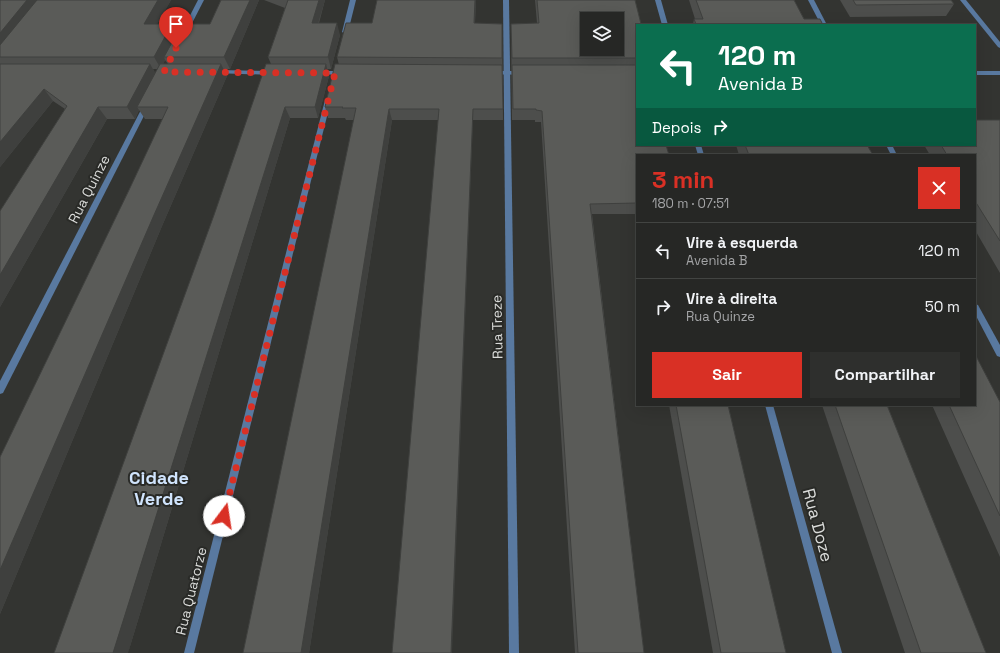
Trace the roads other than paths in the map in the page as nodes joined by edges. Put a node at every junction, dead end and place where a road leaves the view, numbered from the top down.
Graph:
1 (201, 0) edge
2 (353, 0) edge
3 (506, 0) edge
4 (658, 0) edge
5 (811, 0) edge
6 (963, 0) edge
7 (665, 24) edge
8 (823, 24) edge
9 (181, 40) edge
10 (342, 44) edge
11 (1000, 46) edge
12 (210, 72) edge
13 (280, 73) edge
14 (312, 73) edge
15 (350, 73) edge
16 (483, 73) edge
17 (506, 73) junction
18 (529, 73) edge
19 (976, 73) edge
20 (1000, 73) edge
21 (334, 77) junction
22 (149, 101) edge
23 (976, 308) edge
24 (1000, 353) edge
25 (0, 390) edge
26 (769, 406) edge
27 (189, 653) edge
28 (514, 653) edge
29 (837, 653) edge

1 - 9 street
2 - 10 street
3 - 17 street, Rua Treze
4 - 7 street
5 - 8 street
6 - 11 street
12 - 13 street
14 - 21 street
15 - 21 street
16 - 17 street
17 - 18 street
17 - 28 street, Rua Treze
19 - 20 street
21 - 27 street, Rua Quatorze
22 - 25 street, Rua Quinze
23 - 24 street
26 - 29 street, Rua Doze

